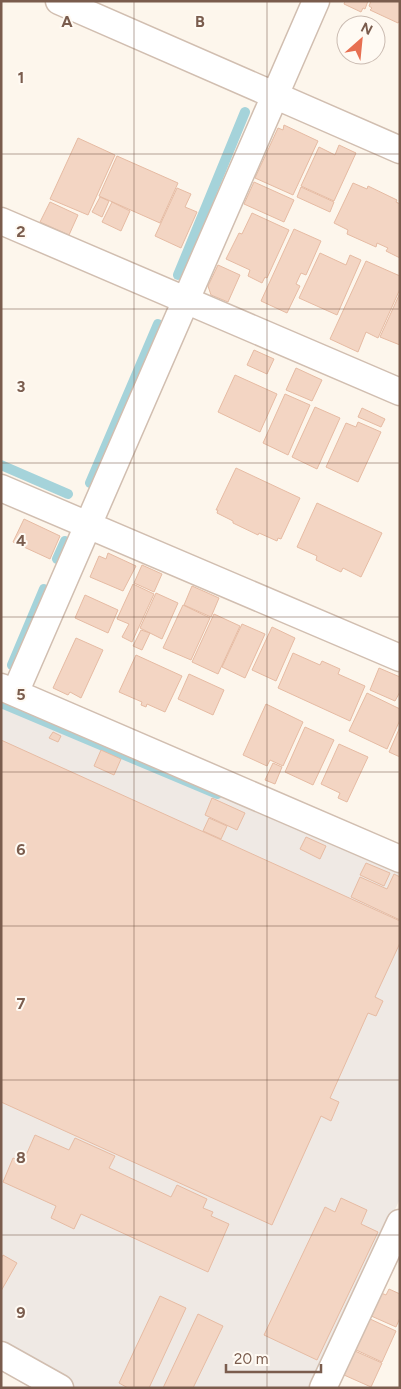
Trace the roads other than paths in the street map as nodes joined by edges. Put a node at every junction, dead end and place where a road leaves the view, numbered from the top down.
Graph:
1 (59, 1) edge
2 (316, 1) edge
3 (275, 95) junction
4 (400, 150) edge
5 (1, 221) edge
6 (186, 300) junction
7 (400, 392) edge
8 (1, 488) edge
9 (89, 525) junction
10 (400, 658) edge
11 (8, 690) edge
12 (400, 859) edge
13 (400, 1223) edge
14 (1, 1355) edge
15 (60, 1388) edge
16 (323, 1388) edge

1 - 3 street
2 - 3 street
3 - 4 street
3 - 6 street
5 - 6 street
6 - 7 street
6 - 9 street
8 - 9 street
9 - 10 street
9 - 11 street
11 - 12 street
13 - 16 street
14 - 15 street

